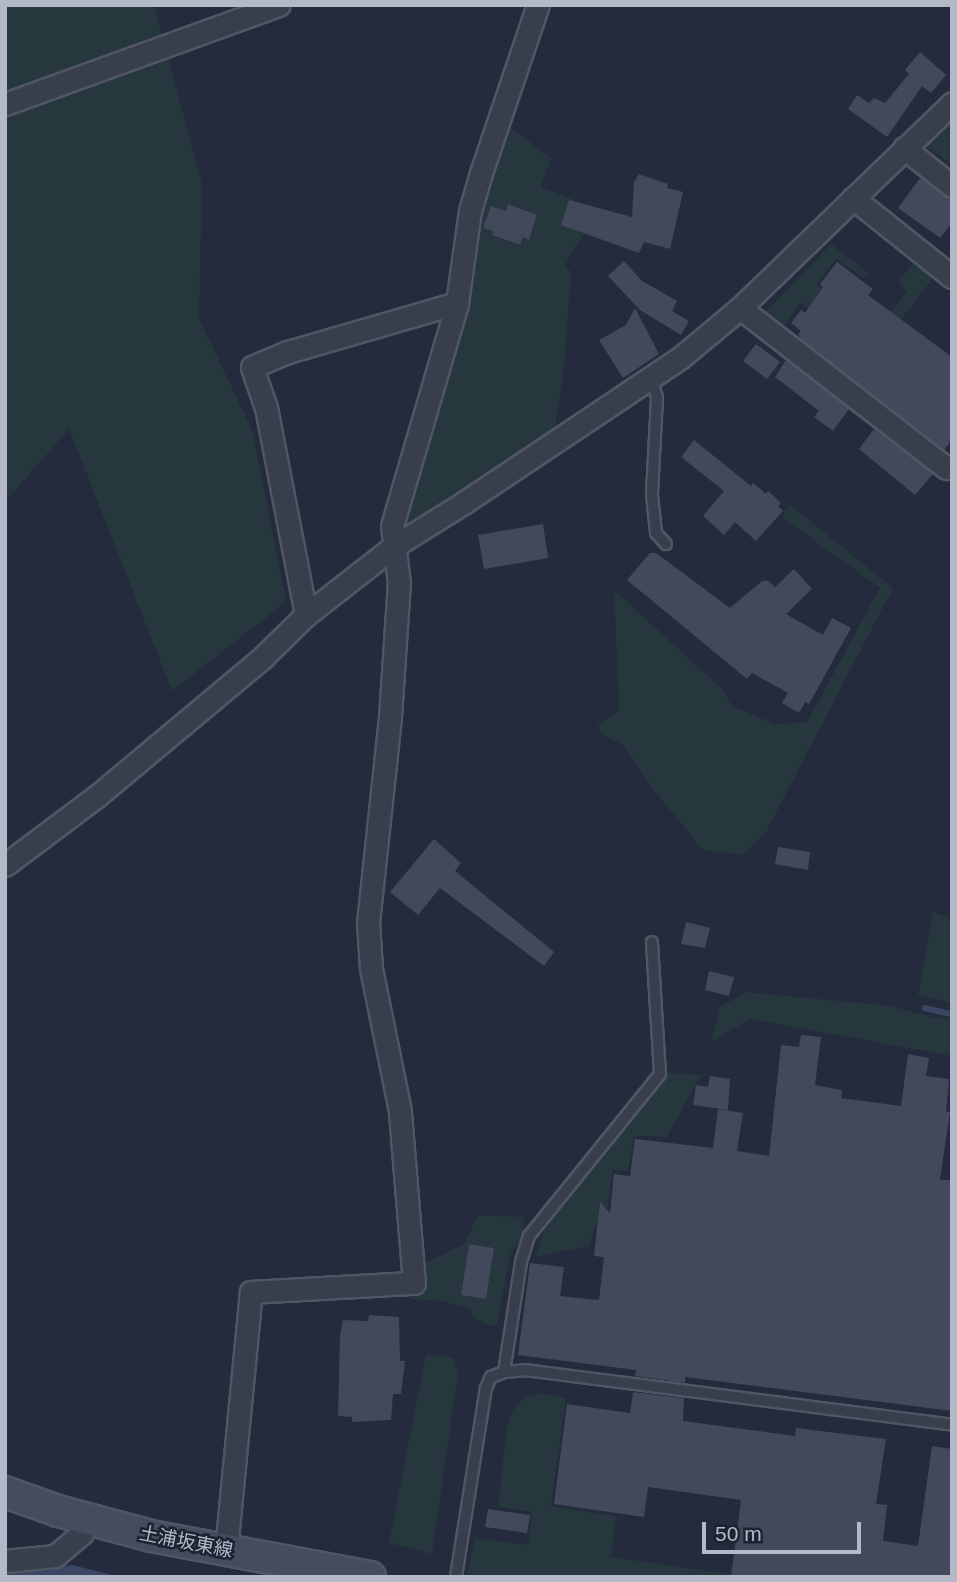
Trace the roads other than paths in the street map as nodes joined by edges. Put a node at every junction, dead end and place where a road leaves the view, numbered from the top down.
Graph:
1 (279, 5) edge
2 (538, 5) edge
3 (952, 103) edge
4 (5, 104) edge
5 (905, 148) junction
6 (952, 187) edge
7 (853, 198) junction
8 (952, 277) edge
9 (457, 303) junction
10 (740, 309) junction
11 (652, 379) junction
12 (946, 468) dead end
13 (666, 544) dead end
14 (393, 547) junction
15 (306, 615) junction
16 (5, 866) edge
17 (652, 942) dead end
18 (504, 1372) junction
19 (952, 1426) edge
20 (5, 1492) edge
21 (87, 1519) junction
22 (226, 1550) junction
23 (5, 1560) edge
24 (370, 1577) edge
25 (456, 1577) edge

1 - 4 street
2 - 9 street
3 - 5 street
5 - 6 street
5 - 7 street
7 - 8 street
7 - 10 street
9 - 14 street
9 - 15 street
10 - 11 street
10 - 12 street
11 - 13 lane
11 - 14 street
14 - 15 street
14 - 22 street
15 - 16 street
17 - 18 lane
18 - 19 lane
18 - 25 lane
20 - 21 main road, 土浦坂東線
21 - 22 main road, 土浦坂東線
21 - 23 street
22 - 24 main road, 土浦坂東線

